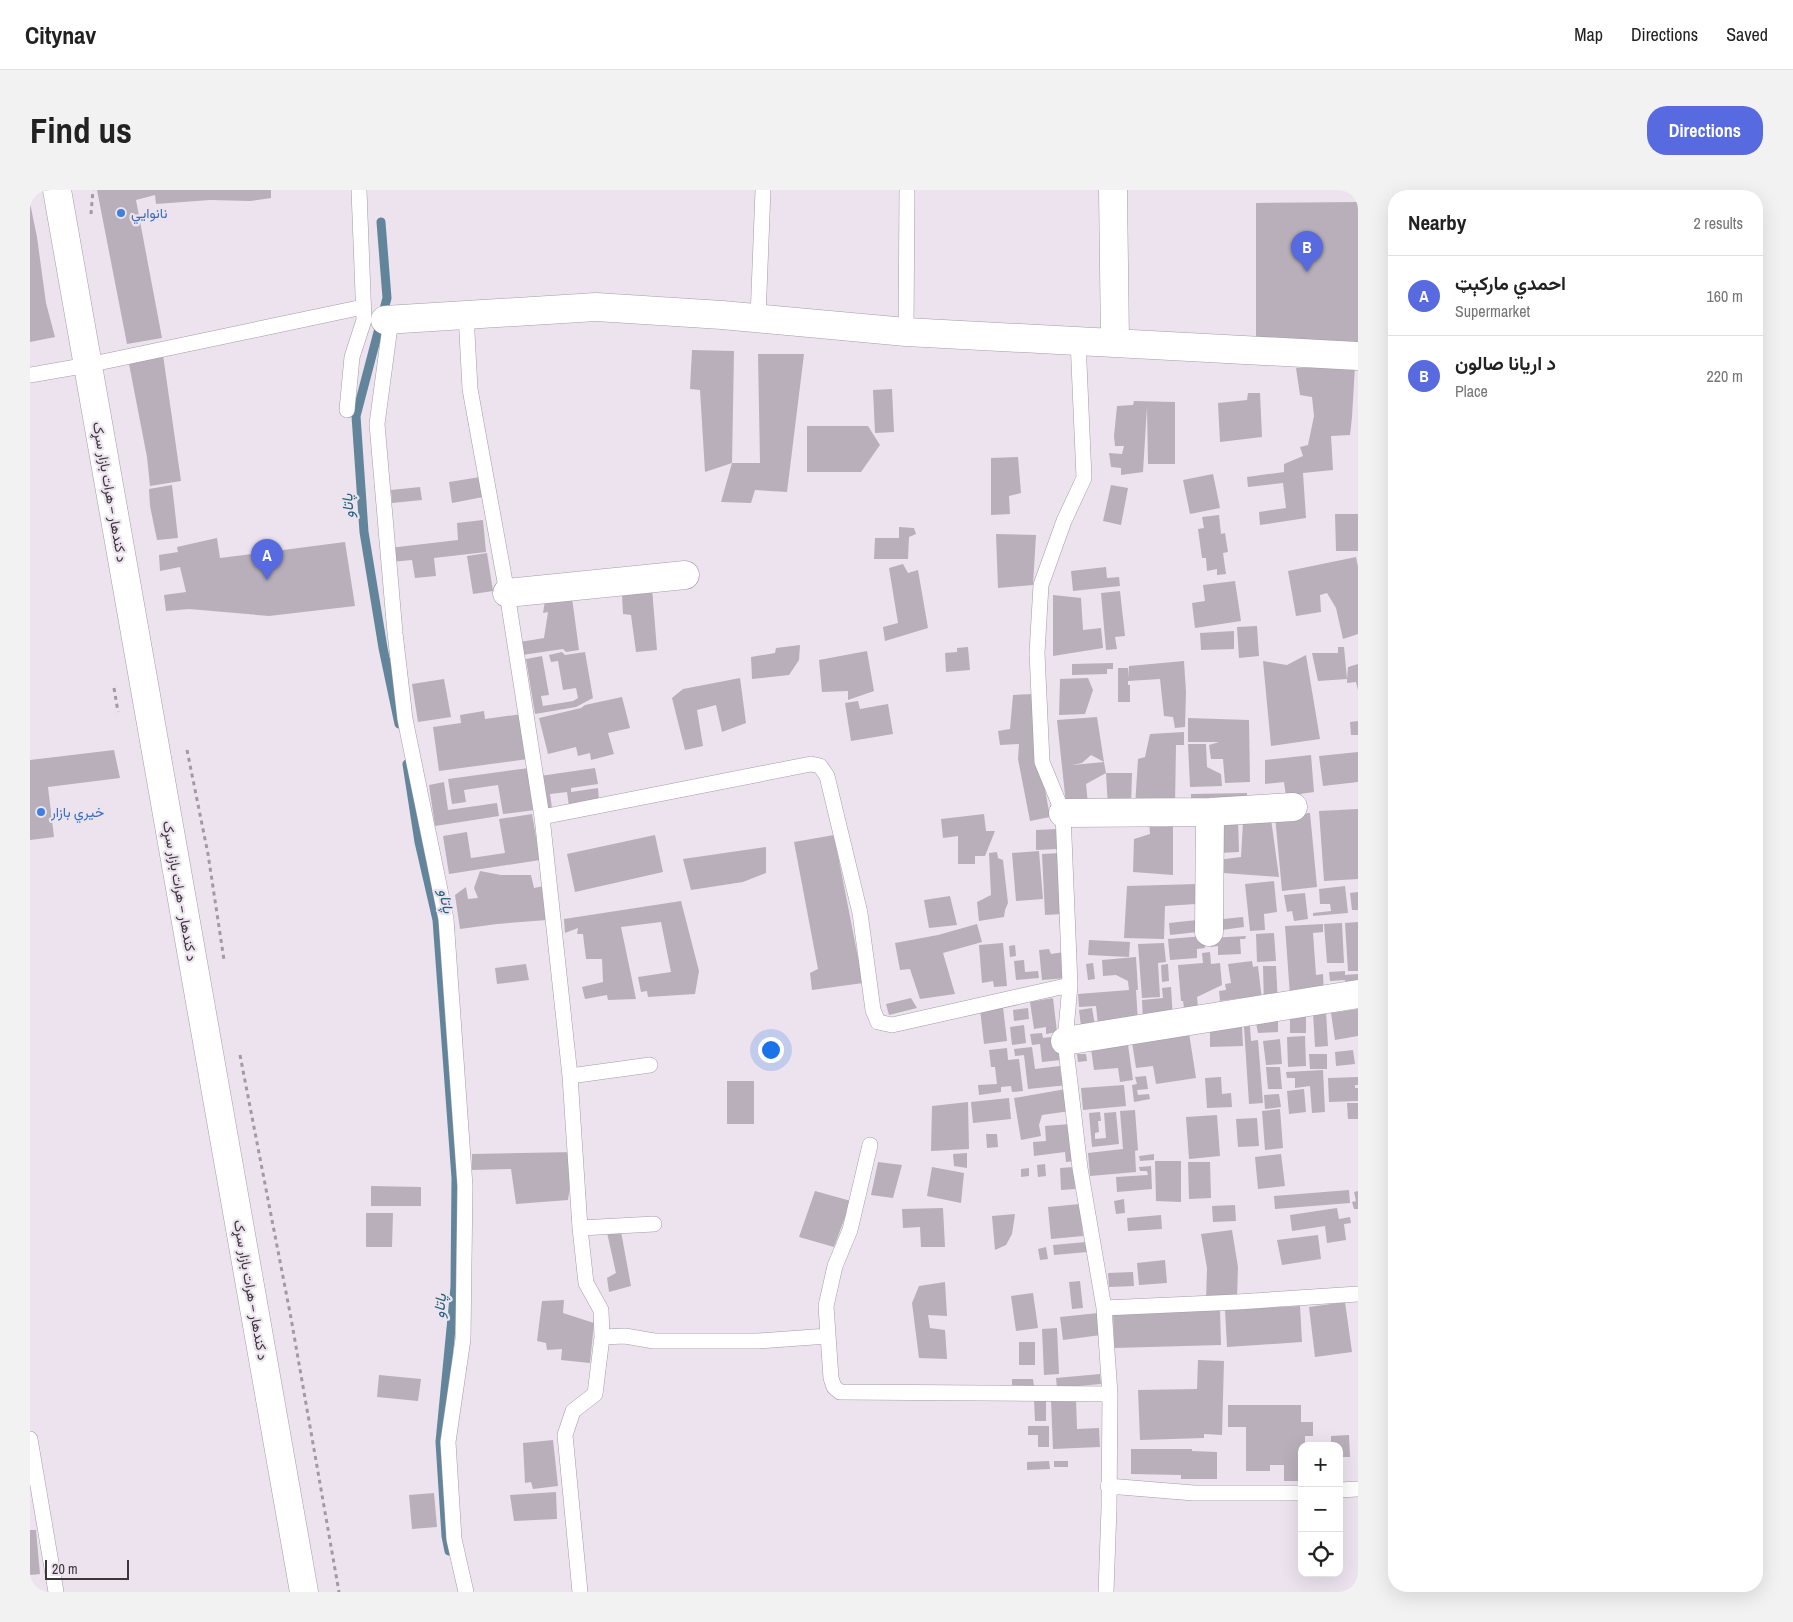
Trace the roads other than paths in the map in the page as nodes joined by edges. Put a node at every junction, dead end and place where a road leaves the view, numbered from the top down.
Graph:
1 (57, 190) edge
2 (359, 190) edge
3 (763, 190) edge
4 (906, 190) edge
5 (1113, 190) edge
6 (466, 314) junction
7 (375, 317) junction
8 (758, 318) junction
9 (906, 332) junction
10 (1078, 340) junction
11 (1115, 342) junction
12 (1358, 356) edge
13 (88, 365) junction
14 (30, 376) edge
15 (347, 410) dead end
16 (686, 575) dead end
17 (507, 593) junction
18 (1293, 807) dead end
19 (1210, 812) junction
20 (1063, 814) junction
21 (542, 817) junction
22 (1209, 932) dead end
23 (1070, 985) junction
24 (1358, 994) edge
25 (1065, 1041) junction
26 (650, 1065) dead end
27 (570, 1076) junction
28 (870, 1145) dead end
29 (654, 1224) dead end
30 (580, 1228) junction
31 (1358, 1294) edge
32 (1104, 1308) junction
33 (828, 1336) junction
34 (602, 1338) junction
35 (1110, 1394) junction
36 (30, 1439) edge
37 (1108, 1486) junction
38 (1358, 1489) edge
39 (1343, 1490) edge
40 (1298, 1493) edge
41 (56, 1592) edge
42 (304, 1592) edge
43 (466, 1592) edge
44 (580, 1592) edge
45 (1106, 1592) edge

1 - 13 street, د کندهار – هرات بازار سړک
2 - 7 lane
3 - 8 lane
4 - 9 lane
5 - 11 street
6 - 7 street
6 - 8 street
6 - 17 lane
7 - 13 lane
7 - 15 lane
7 - 43 lane
8 - 9 street
9 - 10 street
10 - 11 street
10 - 20 lane
11 - 12 street
13 - 14 lane
13 - 42 street, د کندهار – هرات بازار سړک
16 - 17 street
17 - 21 lane
18 - 19 street
19 - 20 street
19 - 22 street
20 - 23 lane
21 - 23 lane
21 - 27 lane
23 - 25 lane
24 - 25 street
25 - 32 lane
26 - 27 lane
27 - 30 lane
28 - 33 lane
29 - 30 lane
30 - 34 lane
31 - 32 lane
32 - 35 lane
33 - 34 lane
33 - 35 lane
34 - 44 lane
35 - 37 lane
36 - 41 lane
37 - 40 lane
37 - 45 lane
38 - 39 lane

